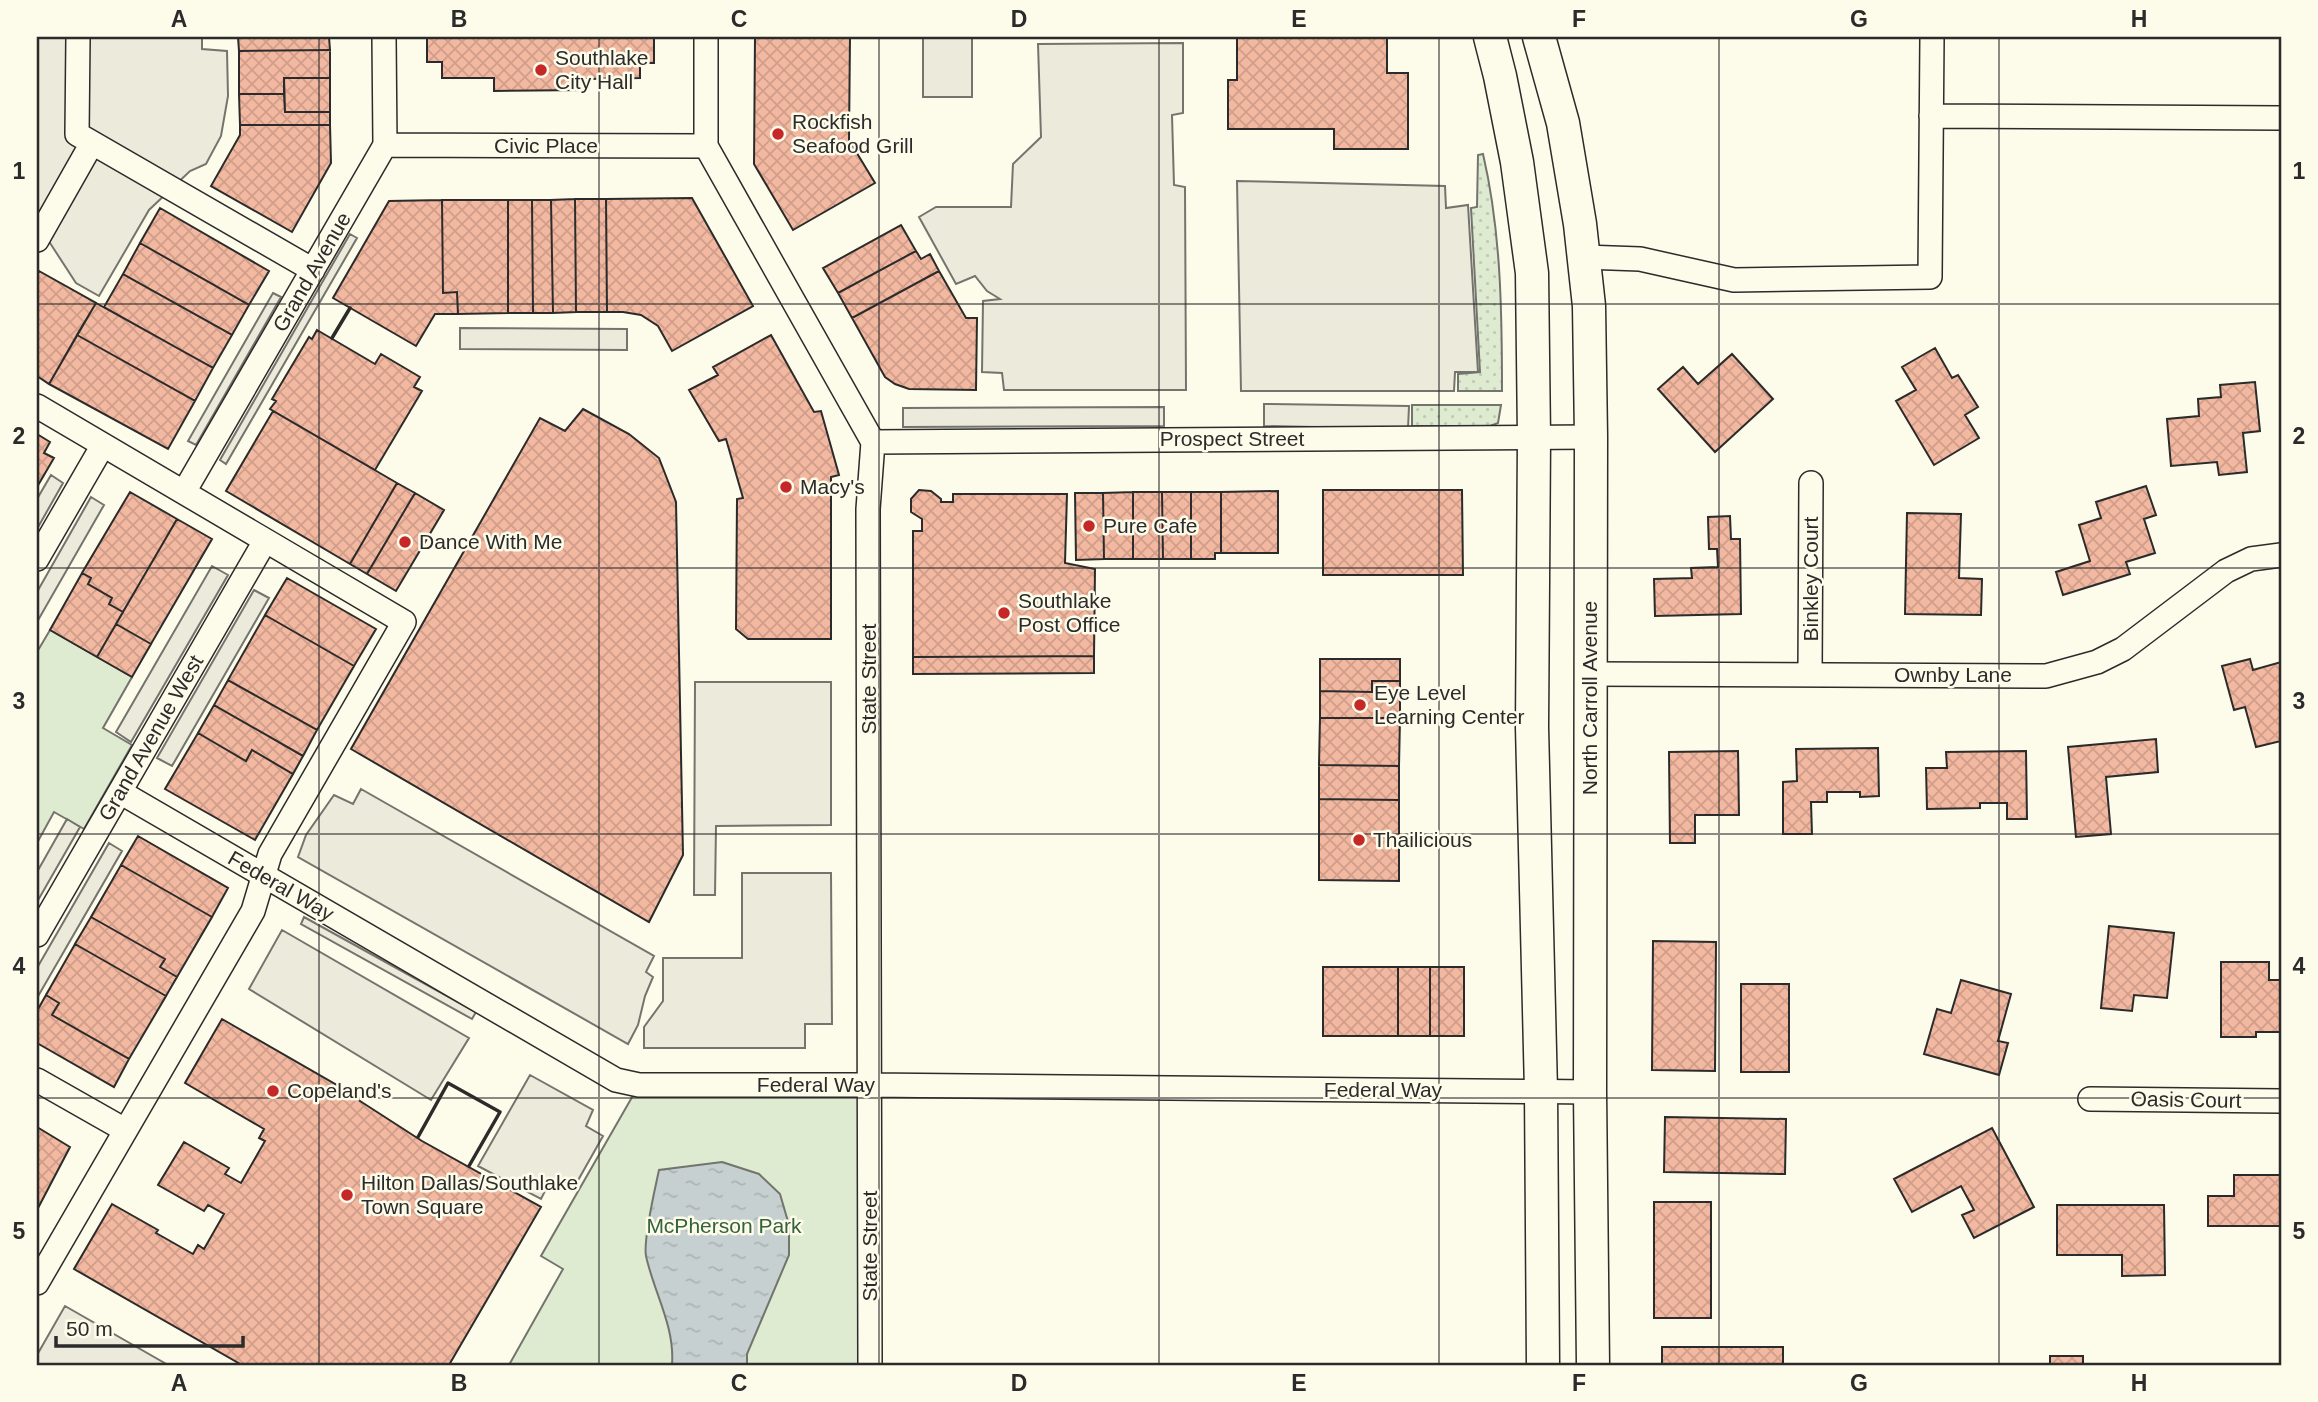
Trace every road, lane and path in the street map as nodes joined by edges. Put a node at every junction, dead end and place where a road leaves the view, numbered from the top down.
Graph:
1 (78, 37) edge
2 (384, 37) edge
3 (706, 37) edge
4 (1490, 37) edge
5 (1539, 37) edge
6 (1932, 37) edge
7 (1931, 116) junction
8 (2281, 118) edge
9 (92, 143) junction
10 (385, 145) junction
11 (706, 146) junction
12 (37, 240) edge
13 (1584, 257) junction
14 (313, 270) junction
15 (37, 406) edge
16 (1591, 437) junction
17 (1534, 438) junction
18 (873, 442) junction
19 (103, 445) junction
20 (1811, 483) dead end
21 (184, 492) junction
22 (265, 541) junction
23 (2281, 555) edge
24 (37, 559) edge
25 (1590, 674) junction
26 (1810, 675) junction
27 (120, 792) junction
28 (262, 875) junction
29 (37, 935) edge
30 (37, 1080) edge
31 (870, 1085) junction
32 (1541, 1091) junction
33 (1590, 1092) junction
34 (2090, 1099) dead end
35 (2281, 1101) edge
36 (125, 1130) junction
37 (37, 1283) edge
38 (870, 1365) edge
39 (1543, 1365) edge
40 (1593, 1365) edge

1 - 9 street
2 - 10 street
3 - 11 street
4 - 17 main road
5 - 13 main road, North Carroll Avenue
6 - 7 street
7 - 8 street
7 - 13 street
9 - 12 street
9 - 14 street
10 - 11 street, Civic Place
10 - 14 street, Grand Avenue
11 - 18 street
13 - 16 main road, North Carroll Avenue
14 - 21 street, Grand Avenue
15 - 19 street
16 - 17 street, Prospect Street
16 - 25 main road, North Carroll Avenue
17 - 18 street, Prospect Street
17 - 32 main road
18 - 31 street, State Street
19 - 21 street
19 - 24 street
20 - 26 street, Binkley Court
21 - 22 street
22 - 27 street, Grand Avenue West
22 - 28 street
23 - 26 street, Ownby Lane
25 - 26 street, Ownby Lane
25 - 33 main road, North Carroll Avenue
27 - 28 street, Federal Way
27 - 29 street, Grand Avenue West
28 - 31 street, Federal Way
28 - 36 street
30 - 36 street
31 - 32 street, Federal Way
31 - 38 street, State Street
32 - 33 street, Federal Way
32 - 39 main road
33 - 40 main road, North Carroll Avenue
34 - 35 street, Oasis Court
36 - 37 street

